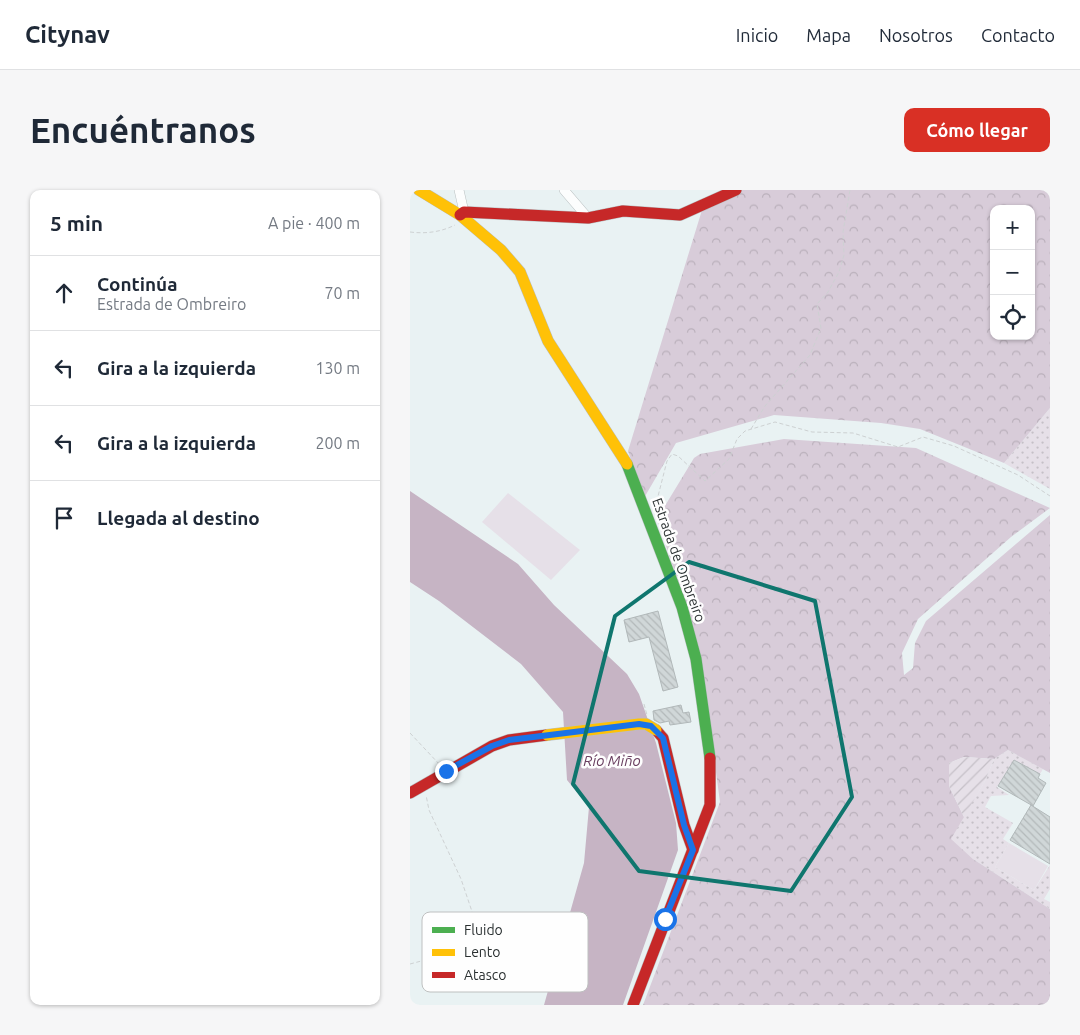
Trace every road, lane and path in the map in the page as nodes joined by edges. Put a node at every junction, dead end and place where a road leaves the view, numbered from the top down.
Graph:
1 (419, 190) edge
2 (459, 190) edge
3 (564, 190) edge
4 (736, 190) edge
5 (850, 190) edge
6 (463, 215) junction
7 (588, 218) junction
8 (410, 232) edge
9 (751, 429) junction
10 (1050, 496) edge
11 (652, 526) junction
12 (410, 732) edge
13 (446, 771) junction
14 (427, 791) dead end
15 (410, 793) edge
16 (693, 850) junction
17 (472, 912) edge
18 (633, 1005) edge

1 - 6 street, Estrada de Ombreiro
2 - 6 street
3 - 7 street
4 - 7 street
5 - 9 path
6 - 7 street
6 - 8 path
6 - 11 street, Estrada de Ombreiro
9 - 10 path
9 - 11 path
11 - 16 street, Estrada de Ombreiro
12 - 13 path
13 - 15 street
13 - 16 street, bridge
14 - 17 path
16 - 18 street, Estrada de Ombreiro

